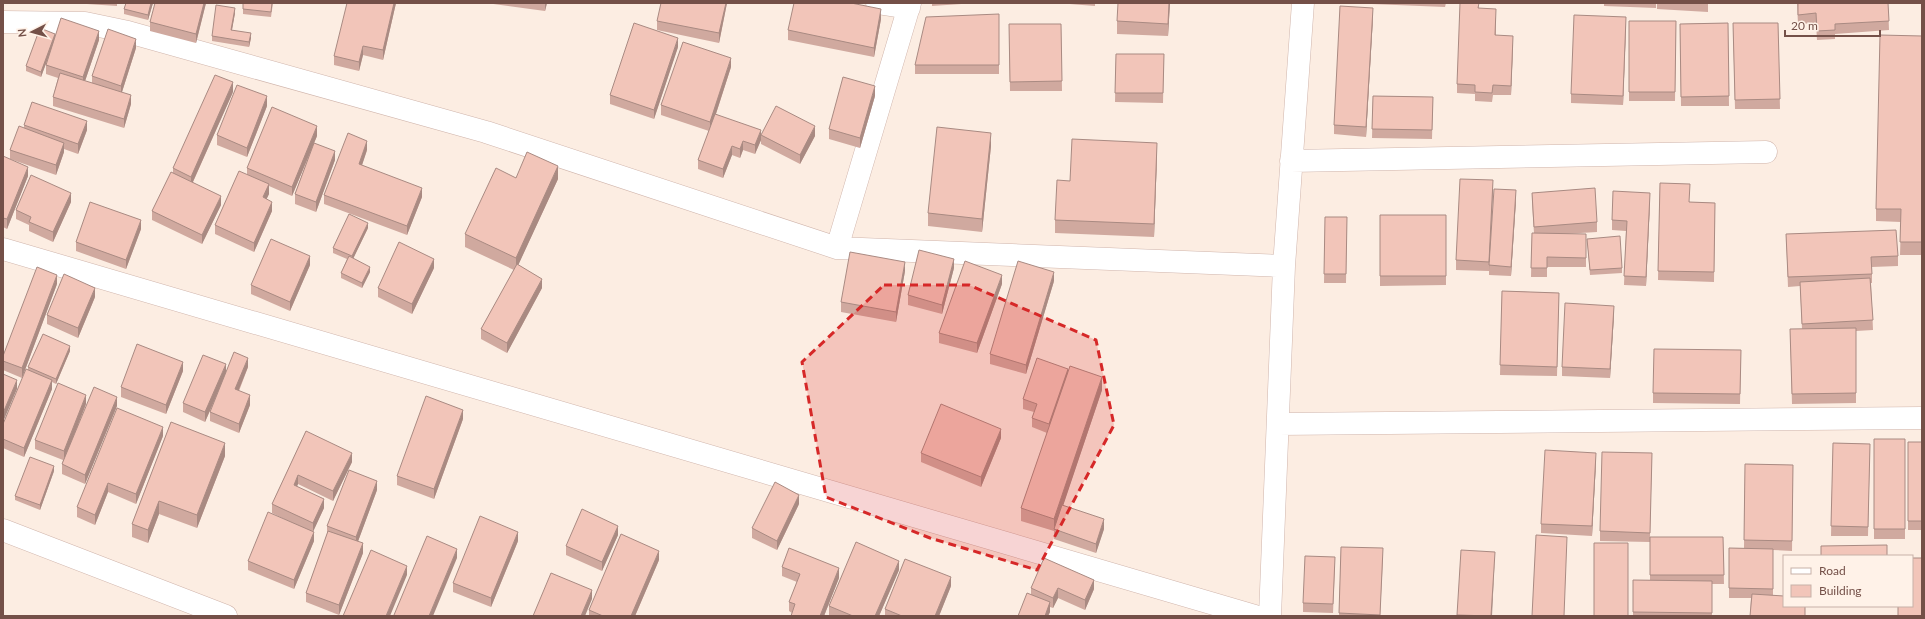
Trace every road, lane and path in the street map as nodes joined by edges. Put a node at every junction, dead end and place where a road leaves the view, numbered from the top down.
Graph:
1 (877, 3) edge
2 (1303, 3) edge
3 (910, 6) edge
4 (3, 22) edge
5 (1766, 152) dead end
6 (1291, 161) junction
7 (837, 248) junction
8 (3, 249) edge
9 (1284, 266) junction
10 (1922, 418) edge
11 (1278, 424) junction
12 (3, 530) edge
13 (226, 616) edge
14 (1255, 616) edge
15 (1270, 616) edge

1 - 3 street
2 - 6 street
3 - 7 street
4 - 7 street
5 - 6 street
6 - 9 street
7 - 9 street
8 - 14 street
9 - 11 street
10 - 11 street
11 - 15 street
12 - 13 street

